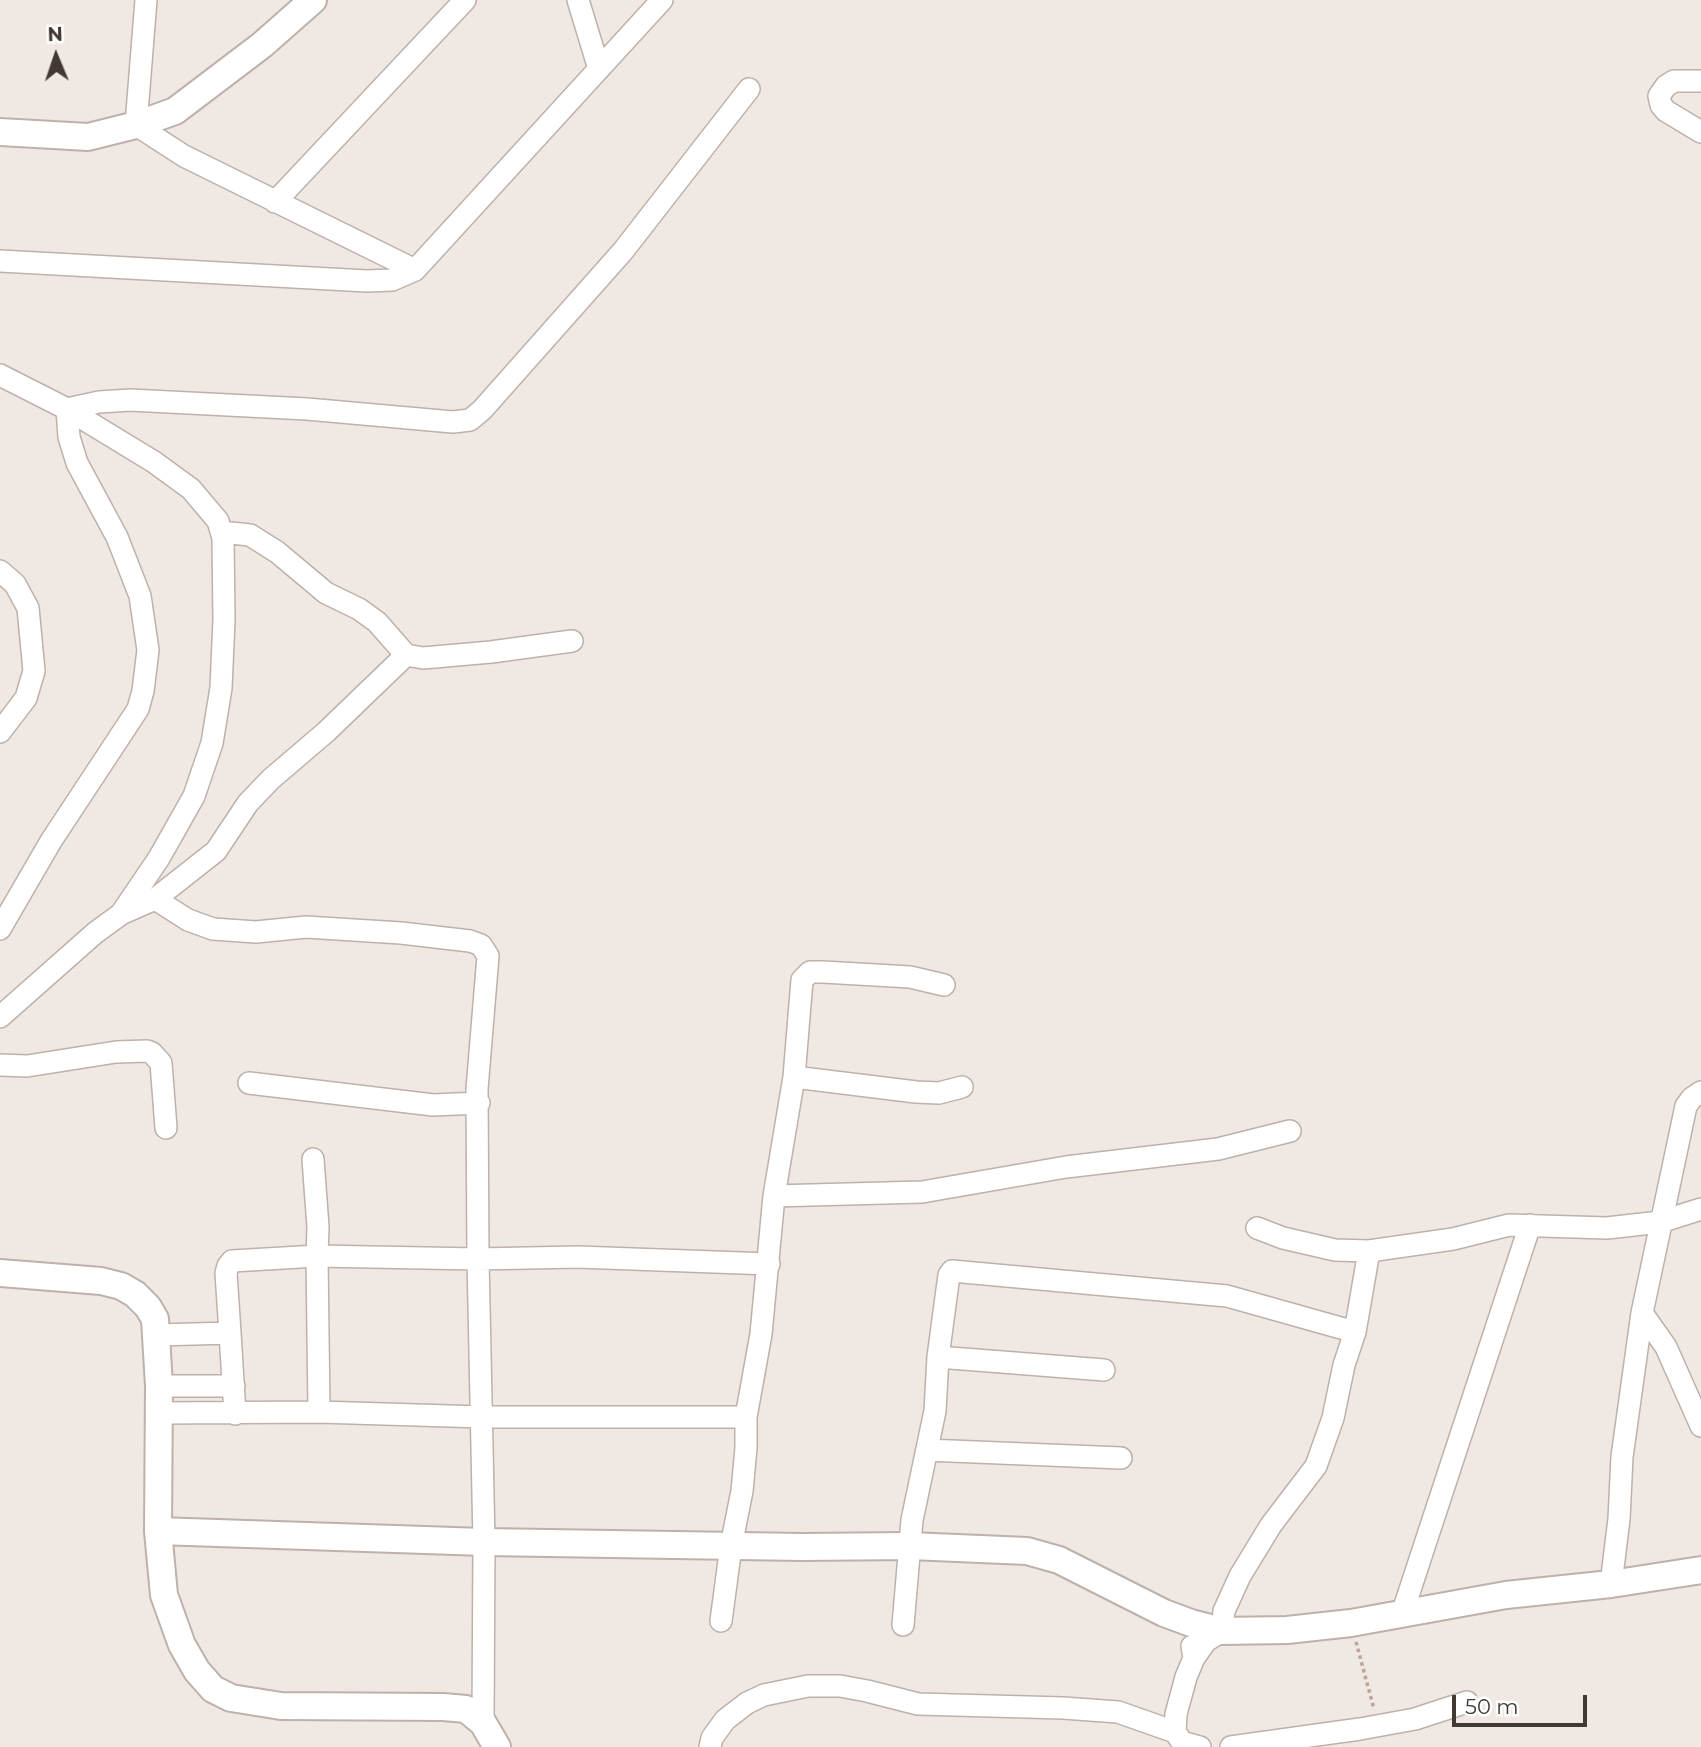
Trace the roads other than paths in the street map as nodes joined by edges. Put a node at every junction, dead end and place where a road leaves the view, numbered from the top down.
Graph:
1 (146, 0) edge
2 (313, 0) edge
3 (465, 0) edge
4 (579, 0) edge
5 (662, 0) edge
6 (599, 69) junction
7 (1701, 81) edge
8 (748, 89) dead end
9 (136, 125) junction
10 (0, 132) edge
11 (1701, 132) edge
12 (275, 202) junction
13 (0, 261) edge
14 (415, 270) junction
15 (0, 375) edge
16 (67, 409) junction
17 (223, 538) junction
18 (0, 571) edge
19 (572, 641) dead end
20 (406, 654) junction
21 (0, 732) edge
22 (155, 899) junction
23 (121, 914) junction
24 (0, 929) edge
25 (944, 985) dead end
26 (0, 1017) edge
27 (0, 1065) edge
28 (794, 1077) junction
29 (249, 1083) dead end
30 (962, 1087) dead end
31 (1701, 1092) edge
32 (479, 1103) junction
33 (166, 1128) dead end
34 (1290, 1131) dead end
35 (313, 1159) dead end
36 (774, 1196) junction
37 (1701, 1209) edge
38 (1660, 1222) junction
39 (1530, 1225) junction
40 (1257, 1227) dead end
41 (1369, 1251) junction
42 (317, 1256) junction
43 (478, 1259) junction
44 (769, 1264) junction
45 (0, 1273) edge
46 (1642, 1313) junction
47 (1355, 1332) junction
48 (230, 1333) junction
49 (157, 1335) junction
50 (938, 1357) junction
51 (1104, 1370) dead end
52 (159, 1386) junction
53 (234, 1386) junction
54 (319, 1412) junction
55 (159, 1413) junction
56 (235, 1414) junction
57 (747, 1416) junction
58 (482, 1417) junction
59 (1701, 1426) edge
60 (927, 1450) junction
61 (1121, 1458) dead end
62 (158, 1531) junction
63 (484, 1542) junction
64 (731, 1546) junction
65 (910, 1546) junction
66 (1701, 1570) edge
67 (1611, 1584) junction
68 (1402, 1614) junction
69 (721, 1620) dead end
70 (1191, 1623) junction
71 (903, 1625) dead end
72 (1222, 1631) junction
73 (1194, 1658) junction
74 (1467, 1702) dead end
75 (483, 1723) junction
76 (1175, 1732) junction
77 (1306, 1742) edge
78 (497, 1747) edge
79 (710, 1747) edge
80 (1200, 1747) edge
81 (1231, 1747) edge

1 - 9 street
2 - 9 street
3 - 12 street
4 - 6 street
5 - 6 street
6 - 14 street
7 - 11 street
8 - 16 street
9 - 10 street
9 - 12 street
12 - 14 street
13 - 14 street
15 - 16 street
16 - 17 street
16 - 24 street
17 - 20 street
17 - 23 street
18 - 21 street
19 - 20 street
20 - 22 street
22 - 23 street
22 - 32 street
23 - 26 street
25 - 28 street
27 - 33 street
28 - 30 street
28 - 36 street
29 - 32 street
31 - 38 street
32 - 43 street
34 - 36 street
35 - 42 street
36 - 44 street
37 - 38 street
38 - 39 street
38 - 46 street
39 - 41 street
39 - 68 street
40 - 41 street
41 - 47 street
42 - 43 street
42 - 48 street
42 - 54 street
43 - 44 street
43 - 58 street
44 - 57 street
45 - 49 street
46 - 59 street
46 - 67 street
47 - 50 street
47 - 72 street
48 - 49 street
48 - 53 street
49 - 52 street
50 - 51 street
50 - 60 street
52 - 53 street
52 - 55 street
53 - 56 street
54 - 56 street
54 - 58 street
55 - 56 street
55 - 62 street
57 - 58 street
57 - 64 street
58 - 63 street
60 - 61 street
60 - 65 street
62 - 63 street
62 - 75 street
63 - 64 street
63 - 75 street
64 - 65 street
64 - 69 street
65 - 70 street
65 - 71 street
66 - 67 street
67 - 68 street
68 - 72 street
70 - 72 street
70 - 73 street
72 - 73 street
73 - 76 street
74 - 77 street
75 - 78 street
76 - 79 street
76 - 80 street
77 - 81 street

